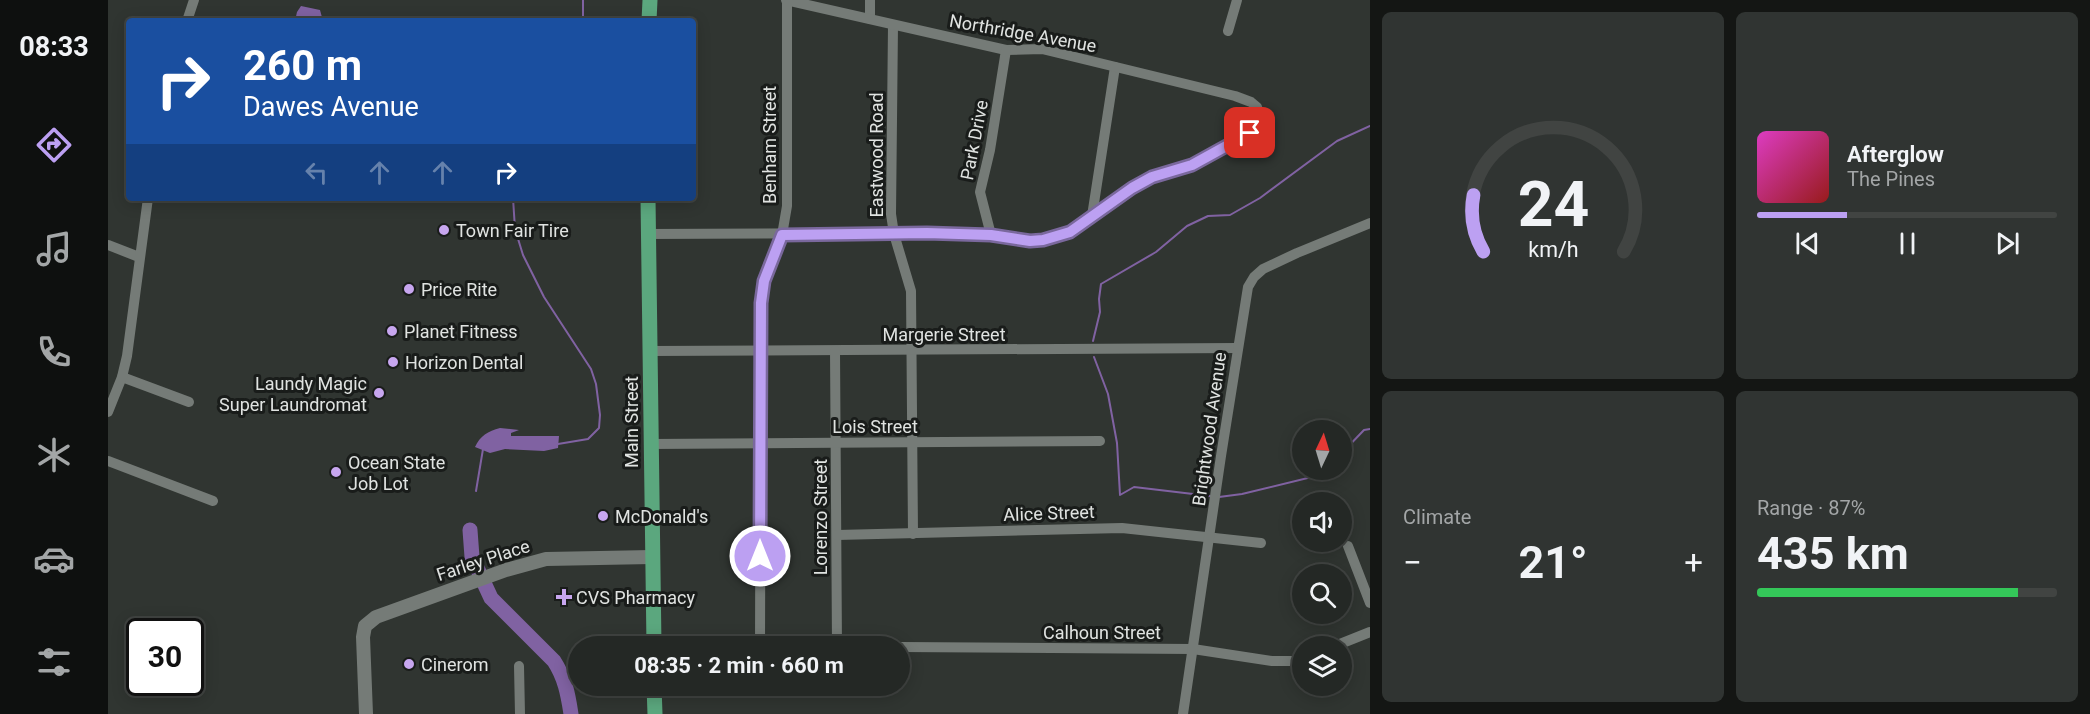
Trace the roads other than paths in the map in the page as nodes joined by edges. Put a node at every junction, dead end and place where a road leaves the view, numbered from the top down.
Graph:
1 (194, 0) edge
2 (650, 0) edge
3 (787, 0) edge
4 (870, 0) edge
5 (1237, 0) edge
6 (188, 18) edge
7 (649, 18) edge
8 (870, 20) junction
9 (893, 26) junction
10 (1228, 31) dead end
11 (1006, 50) junction
12 (1115, 67) junction
13 (148, 201) edge
14 (648, 201) edge
15 (1092, 216) junction
16 (1370, 223) edge
17 (648, 234) junction
18 (894, 234) junction
19 (782, 235) junction
20 (991, 235) junction
21 (108, 245) edge
22 (140, 257) junction
23 (1238, 348) junction
24 (650, 351) junction
25 (760, 351) junction
26 (835, 351) junction
27 (911, 351) junction
28 (122, 377) junction
29 (112, 388) edge
30 (189, 402) dead end
31 (108, 412) edge
32 (1100, 441) dead end
33 (836, 443) junction
34 (911, 443) junction
35 (651, 444) junction
36 (760, 444) junction
37 (108, 461) edge
38 (213, 501) dead end
39 (913, 534) junction
40 (837, 535) junction
41 (1210, 538) junction
42 (1261, 543) dead end
43 (1350, 552) edge
44 (652, 557) junction
45 (1370, 603) edge
46 (1370, 632) edge
47 (654, 636) edge
48 (760, 636) edge
49 (837, 636) edge
50 (1352, 639) edge
51 (910, 647) edge
52 (1193, 649) junction
53 (1292, 661) edge
54 (519, 666) dead end
55 (654, 696) edge
56 (366, 714) edge
57 (520, 714) edge
58 (655, 714) edge
59 (1183, 714) edge

1 - 6 street
2 - 7 main road
3 - 8 street, Northridge Avenue
3 - 19 street, Benham Street
4 - 8 street
5 - 10 street
8 - 9 street, Northridge Avenue
9 - 11 street, Northridge Avenue
9 - 18 street, Eastwood Road
11 - 12 street, Northridge Avenue
11 - 20 street, Park Drive
12 - 15 street
12 - 15 street, Northridge Avenue
13 - 22 street
14 - 17 main road, Main Street
15 - 20 street
16 - 23 street, Brightwood Avenue
17 - 19 street
17 - 24 main road, Main Street
18 - 19 street
18 - 20 street
18 - 27 street, Eastwood Road
19 - 25 street, Benham Street
21 - 22 street
22 - 28 street
23 - 27 street, Margerie Street
23 - 41 street, Brightwood Avenue
24 - 25 street, Margerie Street
24 - 35 main road, Main Street
25 - 26 street, Margerie Street
25 - 36 street, Benham Street
26 - 27 street, Margerie Street
26 - 33 street, Lorenzo Street
27 - 34 street, Eastwood Road
28 - 29 street
28 - 30 street
29 - 31 street
32 - 34 street, Lois Street
33 - 34 street, Lois Street
33 - 36 street, Lois Street
33 - 40 street, Lorenzo Street
34 - 39 street, Eastwood Road
35 - 36 street, Lois Street
35 - 44 main road, Main Street
36 - 48 street, Benham Street
37 - 38 street
39 - 40 street, Alice Street
39 - 41 street, Alice Street
40 - 49 street, Lorenzo Street
41 - 42 street, Alice Street
41 - 52 street, Brightwood Avenue
43 - 45 street
44 - 47 main road, Main Street
44 - 56 main road, Farley Place
46 - 50 street
51 - 52 street, Calhoun Street
52 - 53 street, Calhoun Street
52 - 59 street, Brightwood Avenue
54 - 57 street
55 - 58 main road

